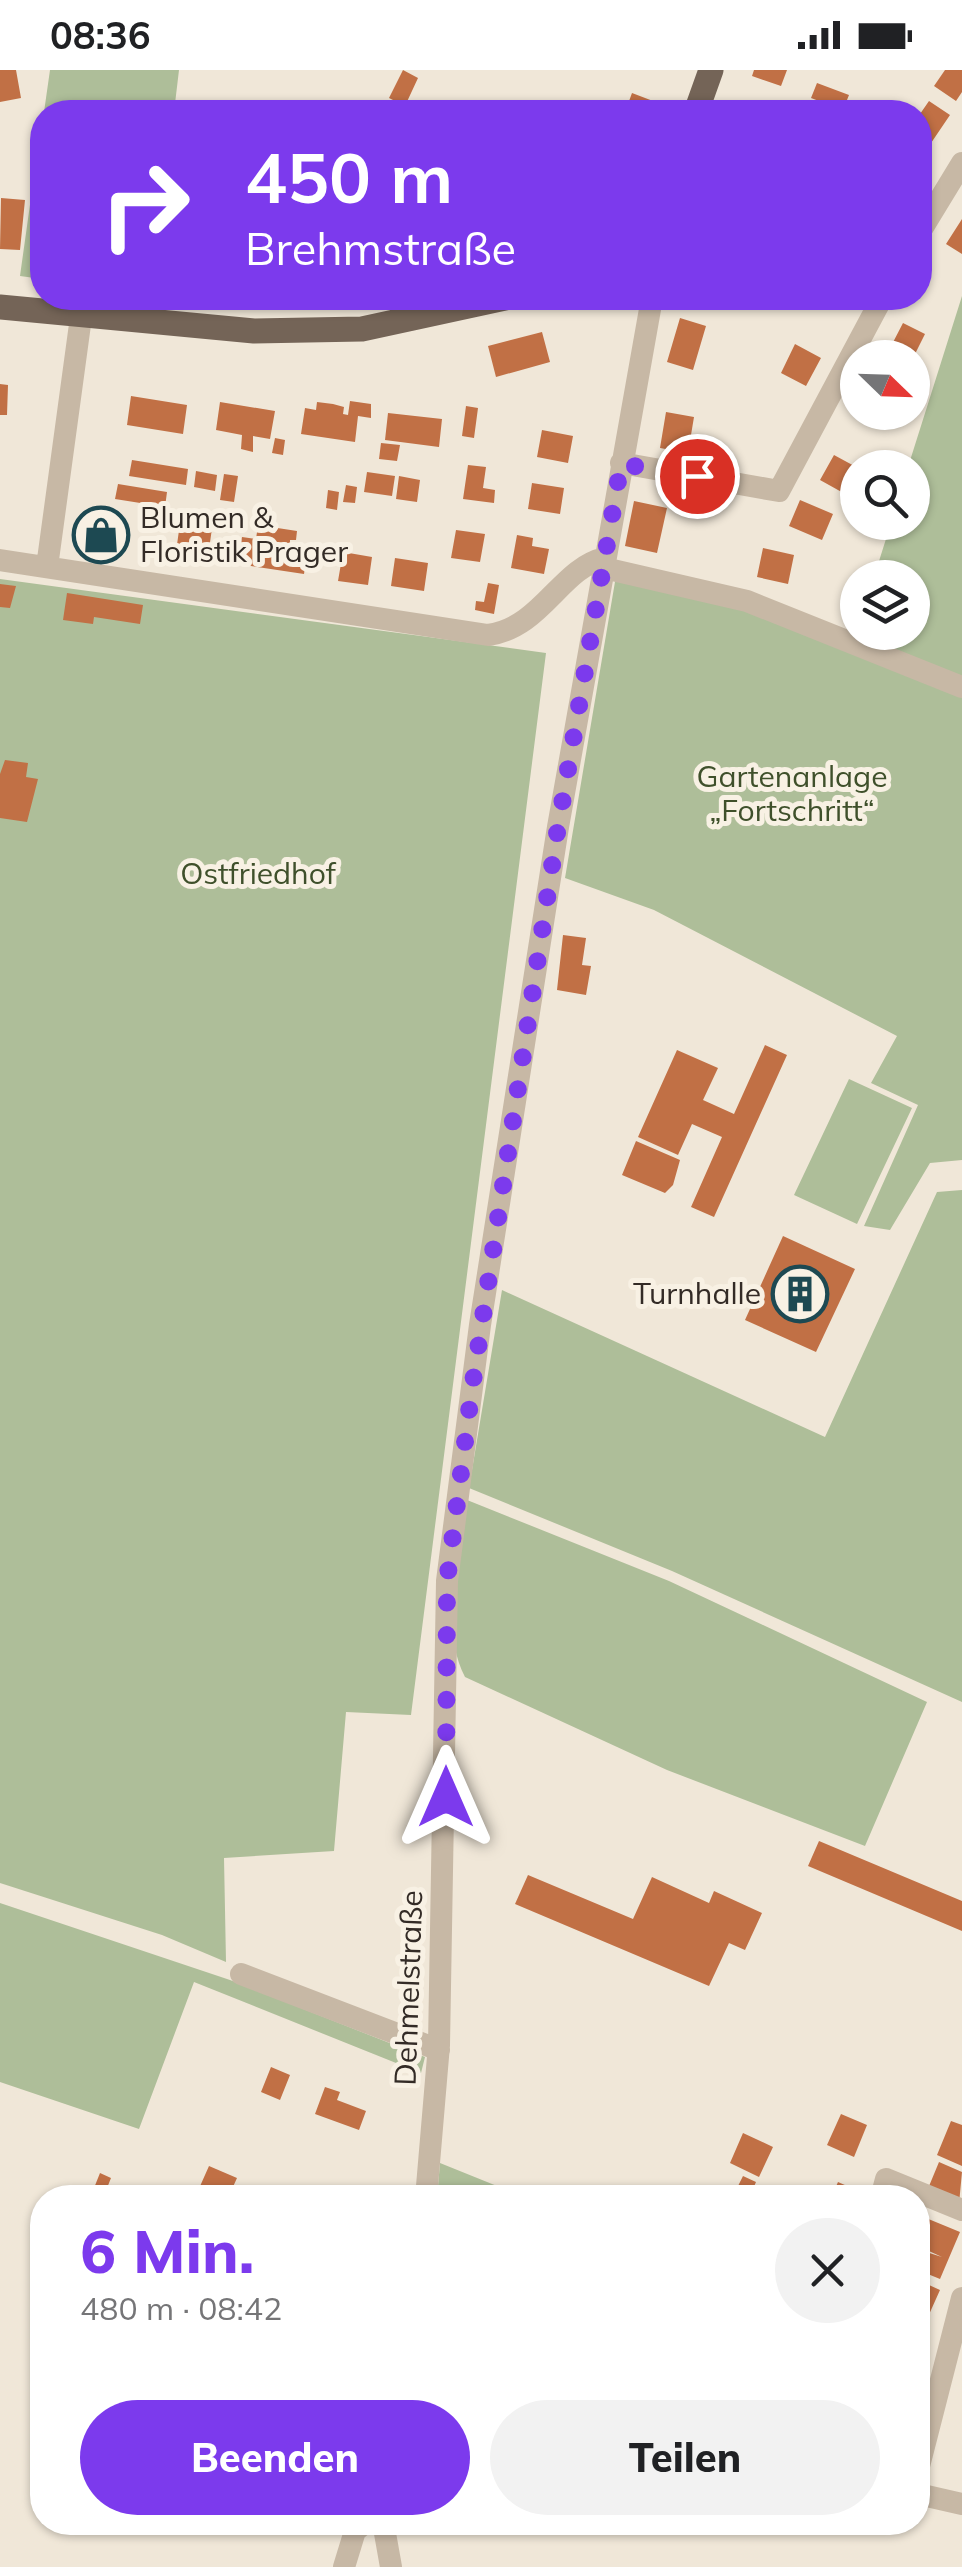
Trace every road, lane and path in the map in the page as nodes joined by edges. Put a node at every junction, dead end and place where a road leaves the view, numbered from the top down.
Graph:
1 (711, 70) edge
2 (700, 100) edge
3 (962, 163) edge
4 (932, 212) edge
5 (0, 308) edge
6 (431, 310) edge
7 (650, 310) edge
8 (876, 310) edge
9 (81, 317) junction
10 (621, 464) junction
11 (0, 560) edge
12 (604, 563) junction
13 (47, 567) junction
14 (962, 687) edge
15 (241, 1974) dead end
16 (439, 2050) junction
17 (427, 2185) edge
18 (930, 2197) edge
19 (962, 2210) edge
20 (962, 2298) edge
21 (930, 2423) edge
22 (930, 2497) edge
23 (962, 2504) edge
24 (353, 2535) edge
25 (385, 2535) edge
26 (344, 2567) edge
27 (391, 2567) edge

1 - 2 main road
3 - 4 street
5 - 9 main road
6 - 9 main road
7 - 10 street, Dehmelstraße
8 - 10 street
9 - 13 street
10 - 12 street, Dehmelstraße
11 - 13 street
12 - 13 street
12 - 14 street
12 - 16 street, Dehmelstraße
15 - 16 street
16 - 17 street, Dehmelstraße
18 - 19 street
20 - 21 street
22 - 23 street
24 - 26 street
25 - 27 street

